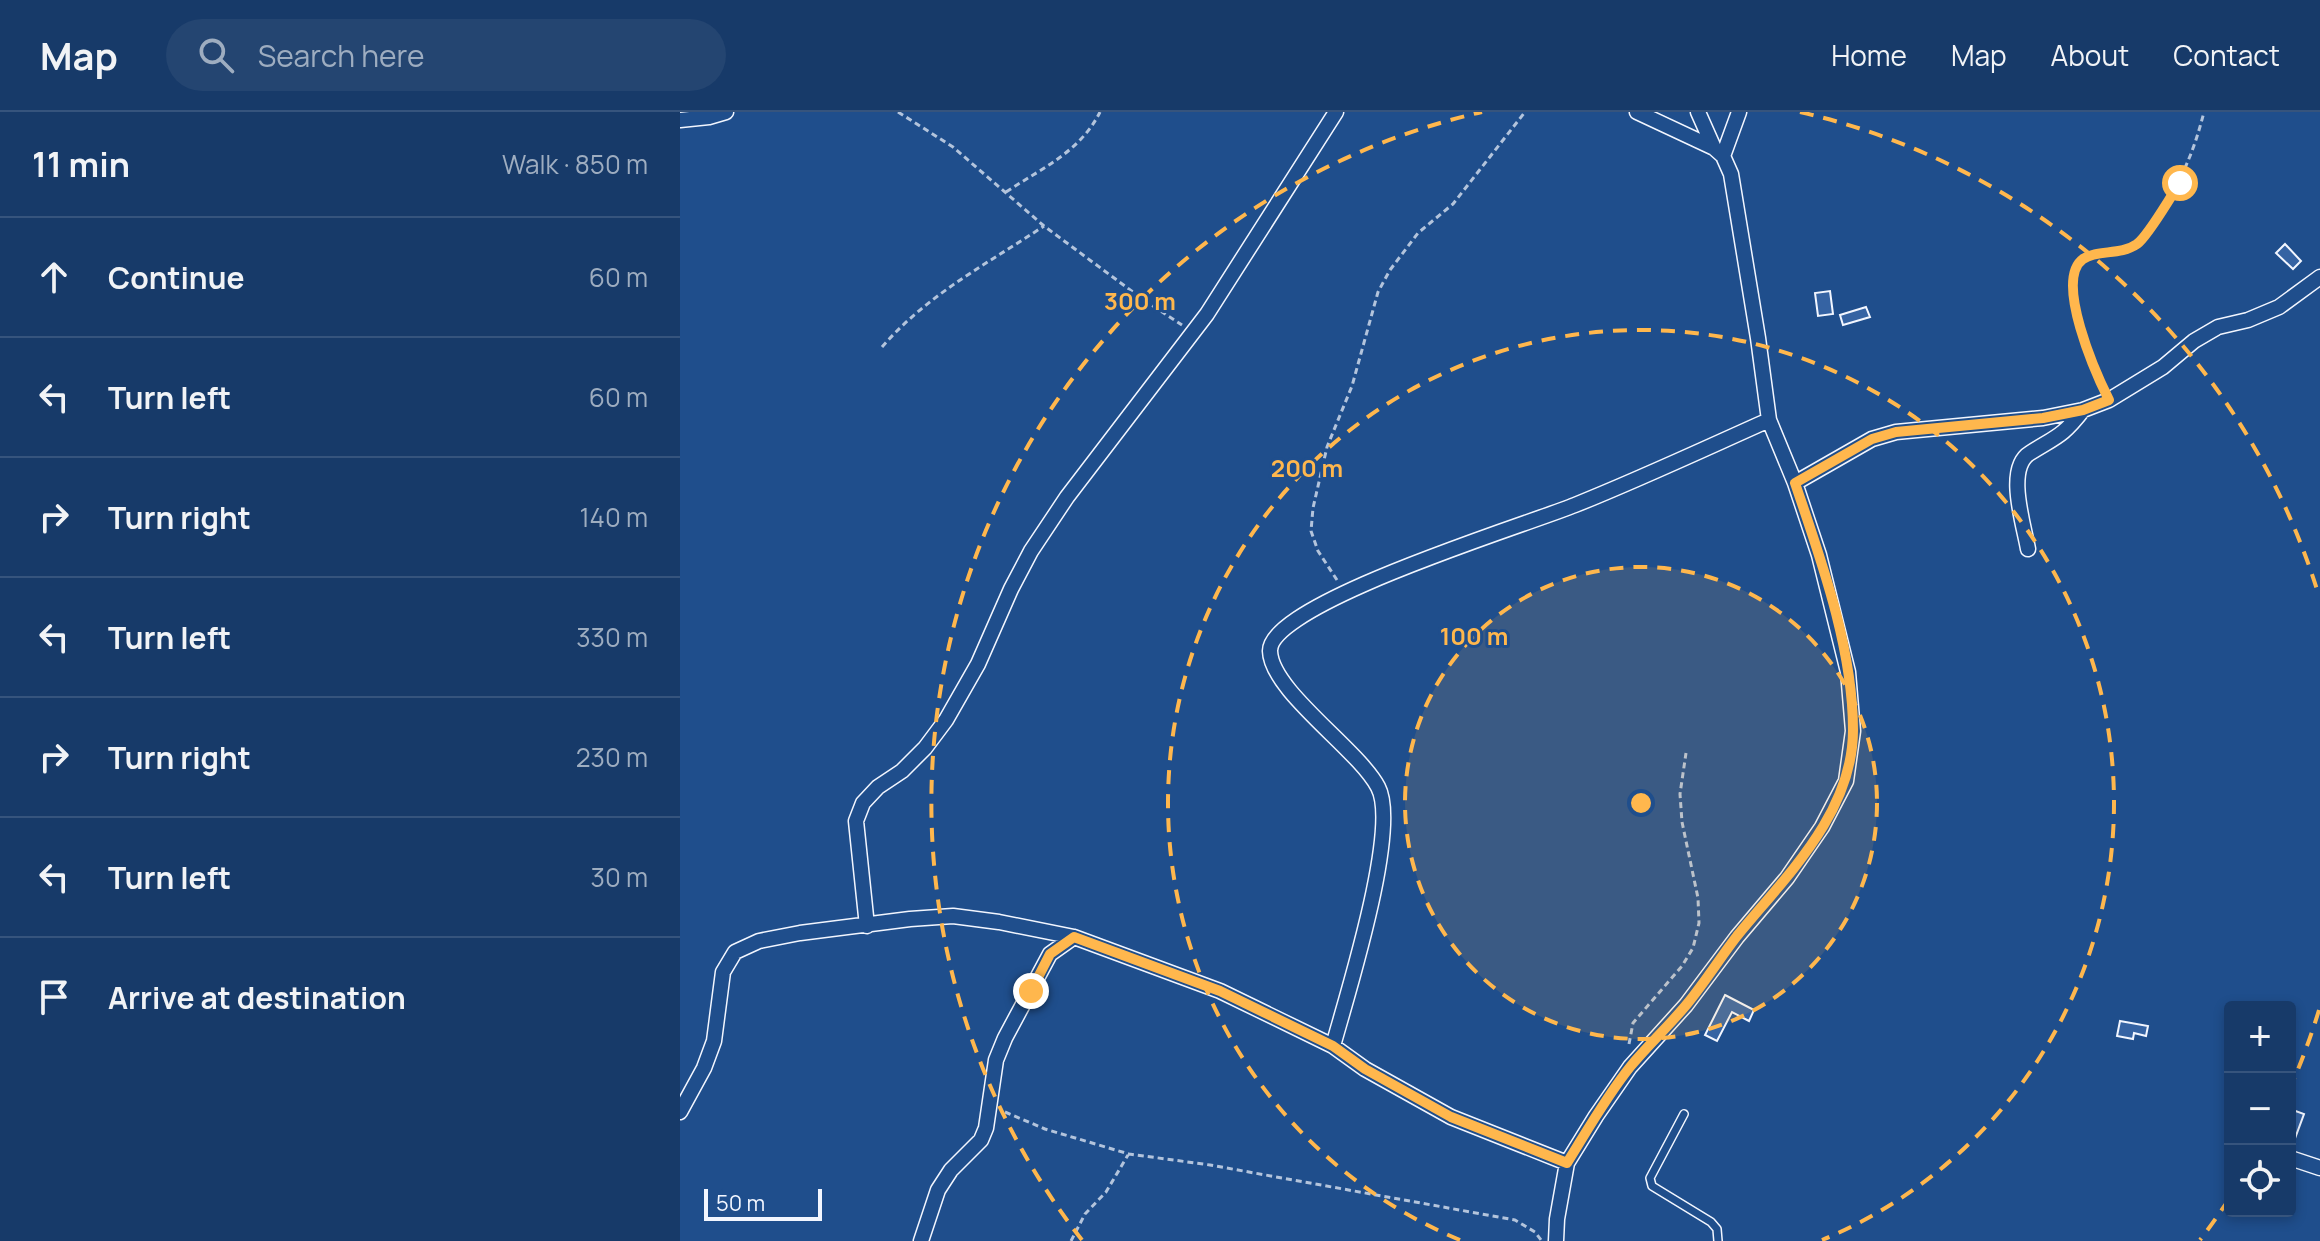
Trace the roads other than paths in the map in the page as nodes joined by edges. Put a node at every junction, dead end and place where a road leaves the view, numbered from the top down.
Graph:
1 (726, 112) edge
2 (1336, 112) edge
3 (1637, 112) edge
4 (1698, 112) edge
5 (1739, 112) edge
6 (680, 120) edge
7 (1718, 152) junction
8 (2320, 277) edge
9 (2083, 410) junction
10 (1769, 420) junction
11 (1795, 483) junction
12 (2028, 549) dead end
13 (867, 926) junction
14 (1074, 937) junction
15 (1333, 1046) junction
16 (680, 1112) edge
17 (1684, 1114) dead end
18 (2296, 1160) edge
19 (1567, 1163) junction
20 (2320, 1168) edge
21 (921, 1241) edge
22 (1556, 1241) edge
23 (1718, 1241) edge

1 - 6 street
2 - 13 street
3 - 7 street
4 - 7 street
5 - 7 street
7 - 10 street
8 - 9 street
9 - 11 street
9 - 12 street
10 - 11 street
10 - 15 street
11 - 19 street
13 - 14 street
13 - 16 street
14 - 15 street
14 - 21 street
15 - 19 street
17 - 23 lane
18 - 20 street
19 - 22 street

